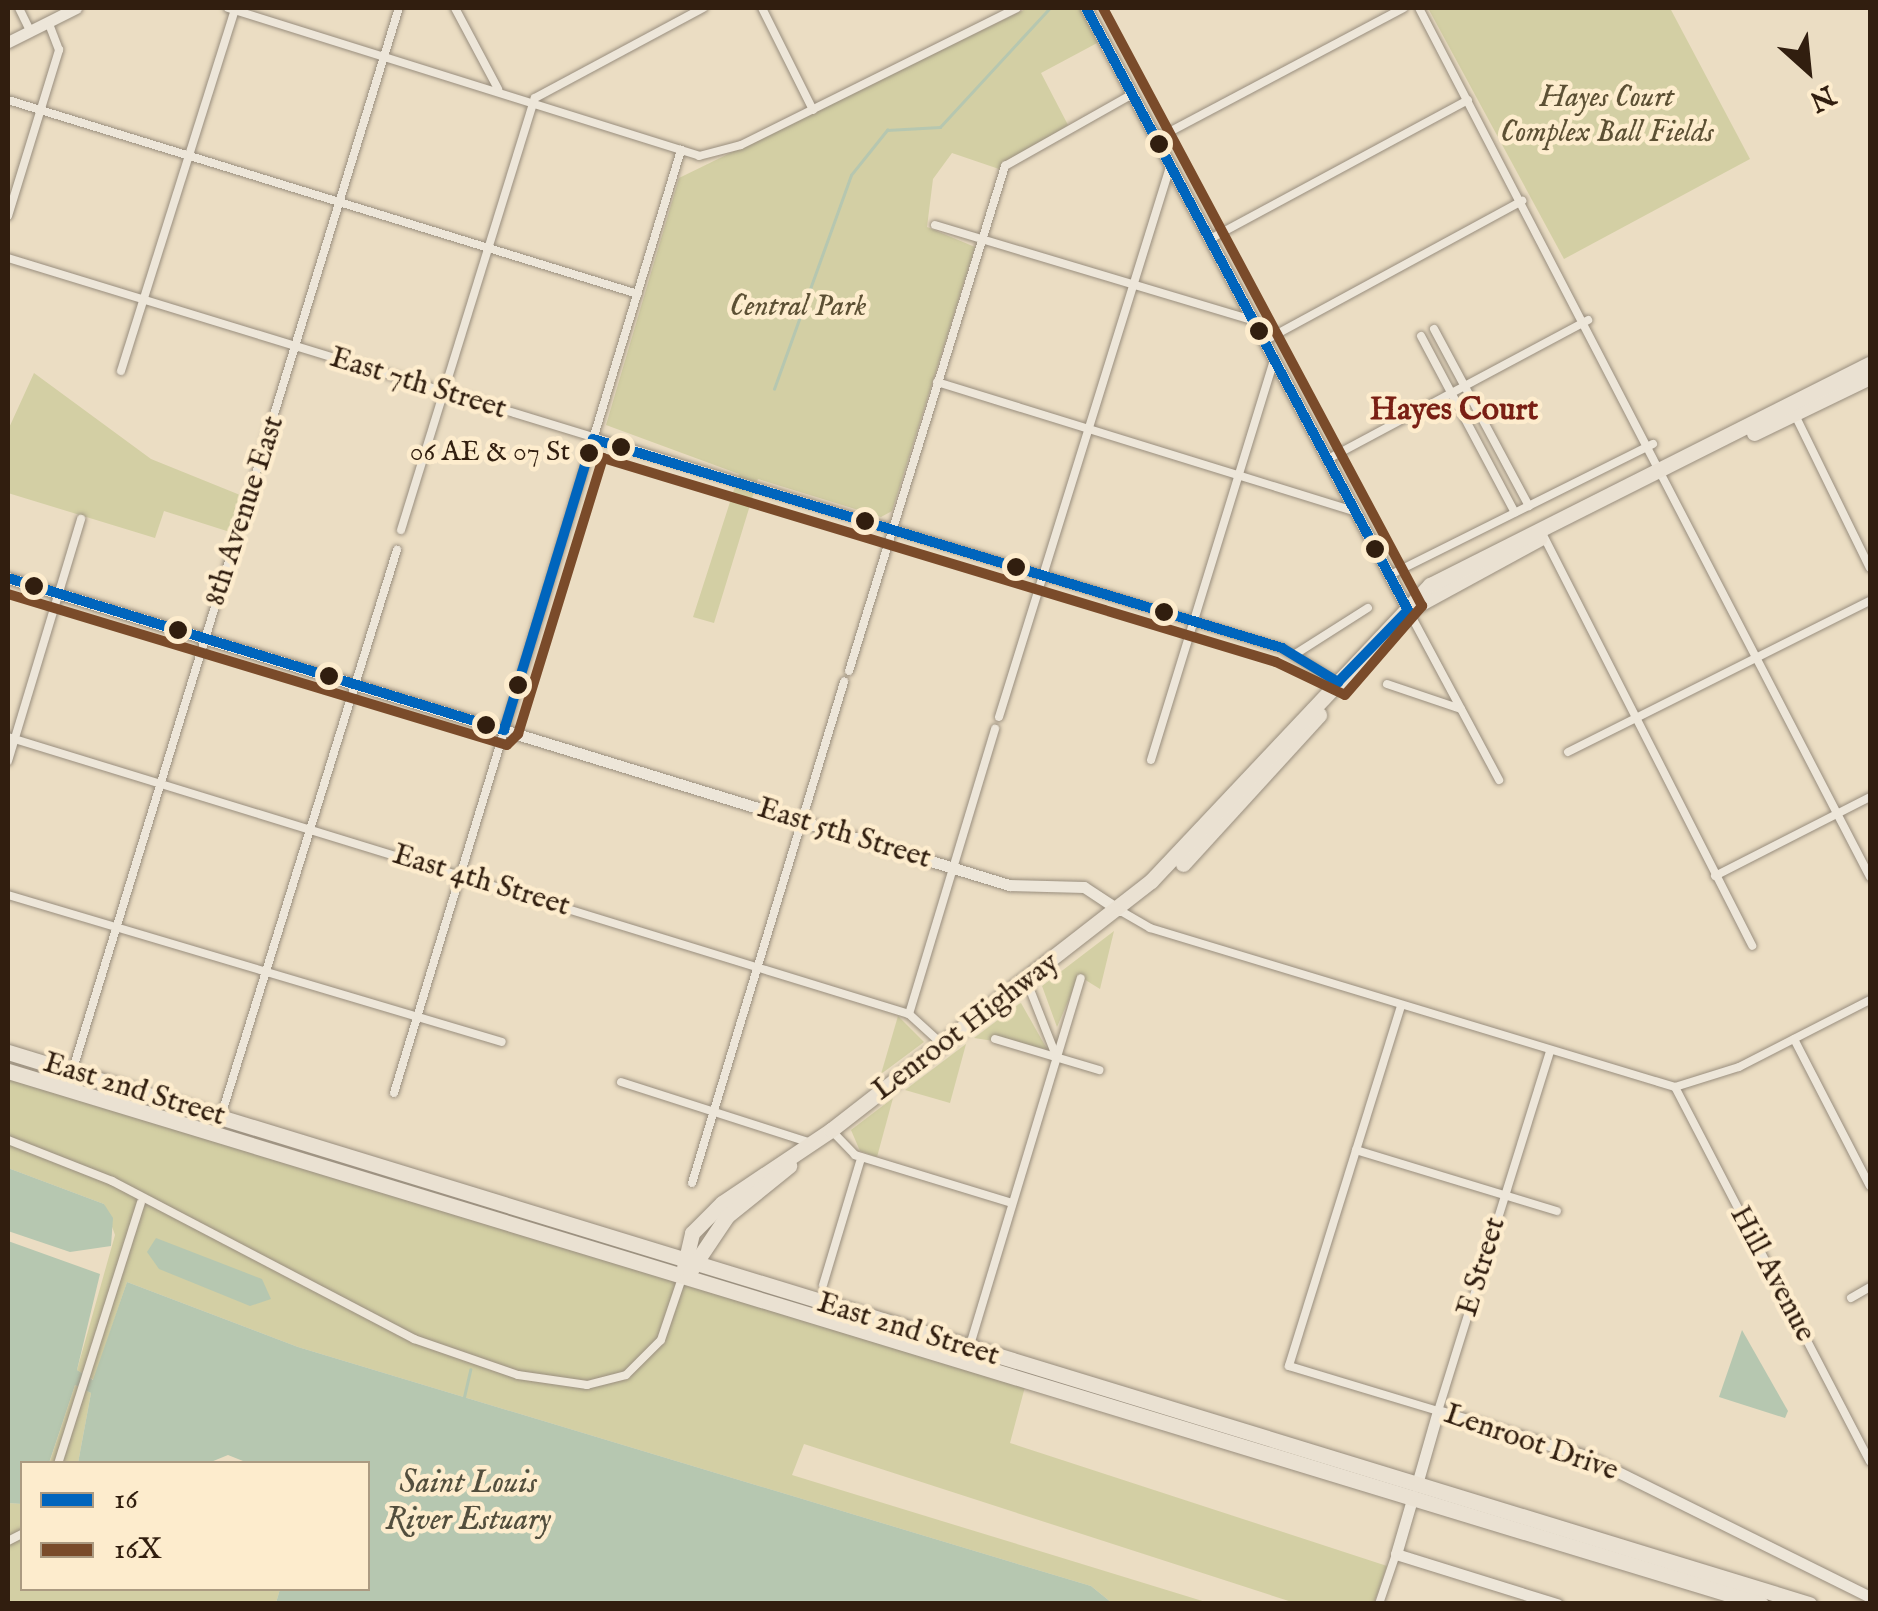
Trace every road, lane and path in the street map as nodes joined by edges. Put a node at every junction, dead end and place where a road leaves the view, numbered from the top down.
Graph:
1 (19, 8) edge
2 (76, 8) edge
3 (233, 8) edge
4 (399, 8) edge
5 (456, 8) edge
6 (703, 8) edge
7 (762, 8) edge
8 (1017, 8) edge
9 (1086, 8) edge
10 (1403, 8) edge
11 (1418, 8) edge
12 (48, 22) junction
13 (30, 31) junction
14 (8, 42) edge
15 (384, 57) junction
16 (498, 89) junction
17 (1134, 94) junction
18 (8, 100) edge
19 (1468, 100) junction
20 (533, 102) junction
21 (40, 109) junction
22 (813, 110) junction
23 (1156, 139) junction
24 (681, 150) junction
25 (190, 155) junction
26 (1171, 166) junction
27 (1522, 200) junction
28 (341, 202) junction
29 (8, 216) edge
30 (934, 225) dead end
31 (981, 239) junction
32 (1210, 239) junction
33 (488, 247) junction
34 (8, 258) edge
35 (1133, 285) junction
36 (638, 294) junction
37 (144, 300) junction
38 (1588, 320) junction
39 (1254, 321) junction
40 (1434, 329) dead end
41 (1421, 336) dead end
42 (1264, 341) junction
43 (294, 346) junction
44 (1274, 361) junction
45 (1870, 364) edge
46 (121, 372) dead end
47 (1870, 377) edge
48 (936, 382) junction
49 (1464, 386) junction
50 (444, 392) junction
51 (1452, 392) junction
52 (1793, 410) junction
53 (1086, 430) junction
54 (593, 439) junction
55 (1653, 444) junction
56 (1328, 459) junction
57 (1667, 472) junction
58 (1235, 476) junction
59 (1529, 506) junction
60 (1356, 512) junction
61 (1515, 513) junction
62 (81, 519) dead end
63 (401, 530) dead end
64 (892, 530) junction
65 (1543, 535) junction
66 (397, 550) dead end
67 (1870, 568) edge
68 (1390, 575) junction
69 (1042, 576) junction
70 (8, 578) edge
71 (59, 594) junction
72 (1870, 600) edge
73 (1368, 608) dead end
74 (1408, 610) junction
75 (1190, 621) junction
76 (204, 638) junction
77 (1296, 653) junction
78 (1760, 656) junction
79 (849, 671) dead end
80 (844, 682) dead end
81 (1338, 682) junction
82 (355, 684) junction
83 (1387, 684) dead end
84 (1461, 709) junction
85 (999, 717) dead end
86 (1635, 718) junction
87 (996, 729) dead end
88 (504, 730) junction
89 (11, 738) edge
90 (1568, 752) dead end
91 (1150, 760) dead end
92 (8, 761) edge
93 (1499, 780) dead end
94 (161, 783) junction
95 (1870, 797) edge
96 (1839, 814) junction
97 (802, 821) junction
98 (311, 829) junction
99 (952, 868) junction
100 (461, 876) junction
101 (1715, 876) junction
102 (1870, 877) edge
103 (8, 895) edge
104 (1119, 910) junction
105 (118, 927) junction
106 (1752, 946) dead end
107 (759, 966) junction
108 (267, 973) junction
109 (1081, 978) dead end
110 (1027, 982) junction
111 (1870, 1000) edge
112 (1401, 1006) junction
113 (909, 1014) junction
114 (416, 1021) junction
115 (995, 1038) dead end
116 (1794, 1039) junction
117 (502, 1042) dead end
118 (943, 1045) junction
119 (1550, 1051) junction
120 (8, 1052) edge
121 (1056, 1057) junction
122 (1099, 1070) dead end
123 (8, 1071) edge
124 (72, 1072) junction
125 (621, 1082) dead end
126 (1674, 1087) junction
127 (394, 1093) dead end
128 (714, 1112) junction
129 (221, 1116) junction
130 (831, 1130) junction
131 (8, 1140) edge
132 (812, 1144) junction
133 (1356, 1150) junction
134 (861, 1158) junction
135 (692, 1183) dead end
136 (1870, 1186) edge
137 (1505, 1196) junction
138 (1012, 1203) junction
139 (141, 1204) junction
140 (1557, 1211) dead end
141 (688, 1267) junction
142 (823, 1285) dead end
143 (1870, 1287) edge
144 (1851, 1298) dead end
145 (967, 1355) junction
146 (1438, 1411) junction
147 (59, 1461) edge
148 (1870, 1461) edge
149 (1415, 1490) junction
150 (1396, 1554) junction
151 (1870, 1597) edge
152 (1761, 1598) edge
153 (1378, 1604) edge
154 (1557, 1604) edge
155 (1810, 1604) edge

1 - 13 street
2 - 12 street
3 - 15 street
3 - 25 street
4 - 15 street, 8th Avenue East
5 - 16 street
6 - 20 street
7 - 22 street
8 - 22 street
9 - 17 street
10 - 23 street
11 - 19 street
12 - 13 street
12 - 21 street
13 - 14 street
15 - 16 street
15 - 28 street, 8th Avenue East
16 - 20 street
17 - 23 street
17 - 31 street
18 - 21 street
19 - 27 street
19 - 32 street
20 - 24 street
20 - 33 street
21 - 25 street
21 - 29 street
22 - 24 street
23 - 26 street
24 - 36 street
25 - 28 street
25 - 37 street
26 - 32 street
26 - 35 street
27 - 38 street
27 - 42 street
28 - 33 street
28 - 43 street, 8th Avenue East
30 - 31 street
31 - 35 street
31 - 48 street
32 - 39 street
33 - 36 street
33 - 50 street
34 - 37 street, East 7th Street
35 - 39 street
35 - 53 street
36 - 54 street
37 - 43 street, East 7th Street
37 - 46 street
38 - 49 street
38 - 55 street
39 - 42 street
40 - 49 street
41 - 51 street
42 - 44 street
43 - 50 street, East 7th Street
43 - 76 street, 8th Avenue East
44 - 56 street
44 - 58 street
45 - 52 highway
47 - 52 highway
48 - 53 street
48 - 64 street
49 - 51 street
49 - 59 street
50 - 54 street, East 7th Street
50 - 63 street
51 - 56 street
51 - 61 street
52 - 57 highway, Lenroot Highway
52 - 67 street
53 - 58 street
53 - 69 street
54 - 64 street, East 7th Street
54 - 88 street
55 - 57 street
55 - 59 street
56 - 60 street
57 - 65 highway, Lenroot Highway
57 - 78 street
58 - 60 street
58 - 75 street
59 - 61 street
60 - 68 street
61 - 68 street
62 - 71 street
64 - 69 street, East 7th Street
64 - 79 street
65 - 74 highway, Lenroot Highway
65 - 86 street
66 - 82 street
68 - 74 street
69 - 75 street, East 7th Street
69 - 85 street
70 - 71 street, East 5th Street
71 - 76 street, East 5th Street
71 - 89 street
72 - 78 street
73 - 77 street
74 - 81 highway, Lenroot Highway
74 - 84 street
75 - 77 street, East 7th Street
75 - 91 street
76 - 82 street, East 5th Street
76 - 94 street, 8th Avenue East
77 - 81 street, East 7th Street
78 - 86 street
78 - 96 street
80 - 97 street
81 - 104 highway, Lenroot Highway
82 - 88 street, East 5th Street
82 - 98 street
83 - 84 street
84 - 93 street
86 - 90 street
86 - 101 street
87 - 99 street
88 - 97 street, East 5th Street
88 - 100 street
89 - 92 street
89 - 94 street, East 4th Street
94 - 98 street, East 4th Street
94 - 105 street, 8th Avenue East
95 - 96 street
96 - 101 street
96 - 102 street
97 - 99 street, East 5th Street
97 - 107 street
98 - 100 street, East 4th Street
98 - 108 street
99 - 104 street, East 5th Street
99 - 113 street
100 - 107 street, East 4th Street
100 - 114 street
101 - 106 street
103 - 105 street
104 - 110 highway, Lenroot Highway
104 - 112 street, East 5th Street
105 - 108 street
105 - 124 street, 8th Avenue East
107 - 113 street, East 4th Street
107 - 128 street
108 - 114 street
108 - 129 street
109 - 121 street
110 - 118 highway, Lenroot Highway
110 - 121 street
111 - 116 street
112 - 119 street, East 5th Street
112 - 133 street
113 - 118 street, East 4th Street
114 - 117 street
114 - 127 street
115 - 121 street
116 - 126 street
116 - 136 street
118 - 130 highway, Lenroot Highway
119 - 126 street, East 5th Street
119 - 137 street, E Street
120 - 124 highway, East 2nd Street
121 - 122 street
121 - 138 street
123 - 141 highway, East 2nd Street
124 - 129 highway, East 2nd Street
125 - 128 street
126 - 148 street, Hill Avenue
128 - 132 street
128 - 135 street
129 - 141 highway, East 2nd Street
130 - 132 highway, Lenroot Highway
130 - 134 street
131 - 139 street
132 - 141 highway, Lenroot Highway
133 - 137 street
133 - 146 street, Lenroot Drive
134 - 138 street
134 - 142 street
137 - 140 street
137 - 146 street, E Street
138 - 145 street
139 - 141 street
139 - 147 street
141 - 145 highway, East 2nd Street
143 - 144 street
145 - 149 highway, East 2nd Street
146 - 149 street, E Street
146 - 151 street, Lenroot Drive
149 - 150 street, E Street
149 - 152 highway, East 2nd Street
150 - 153 street, E Street
150 - 154 street
152 - 155 highway, East 2nd Street

